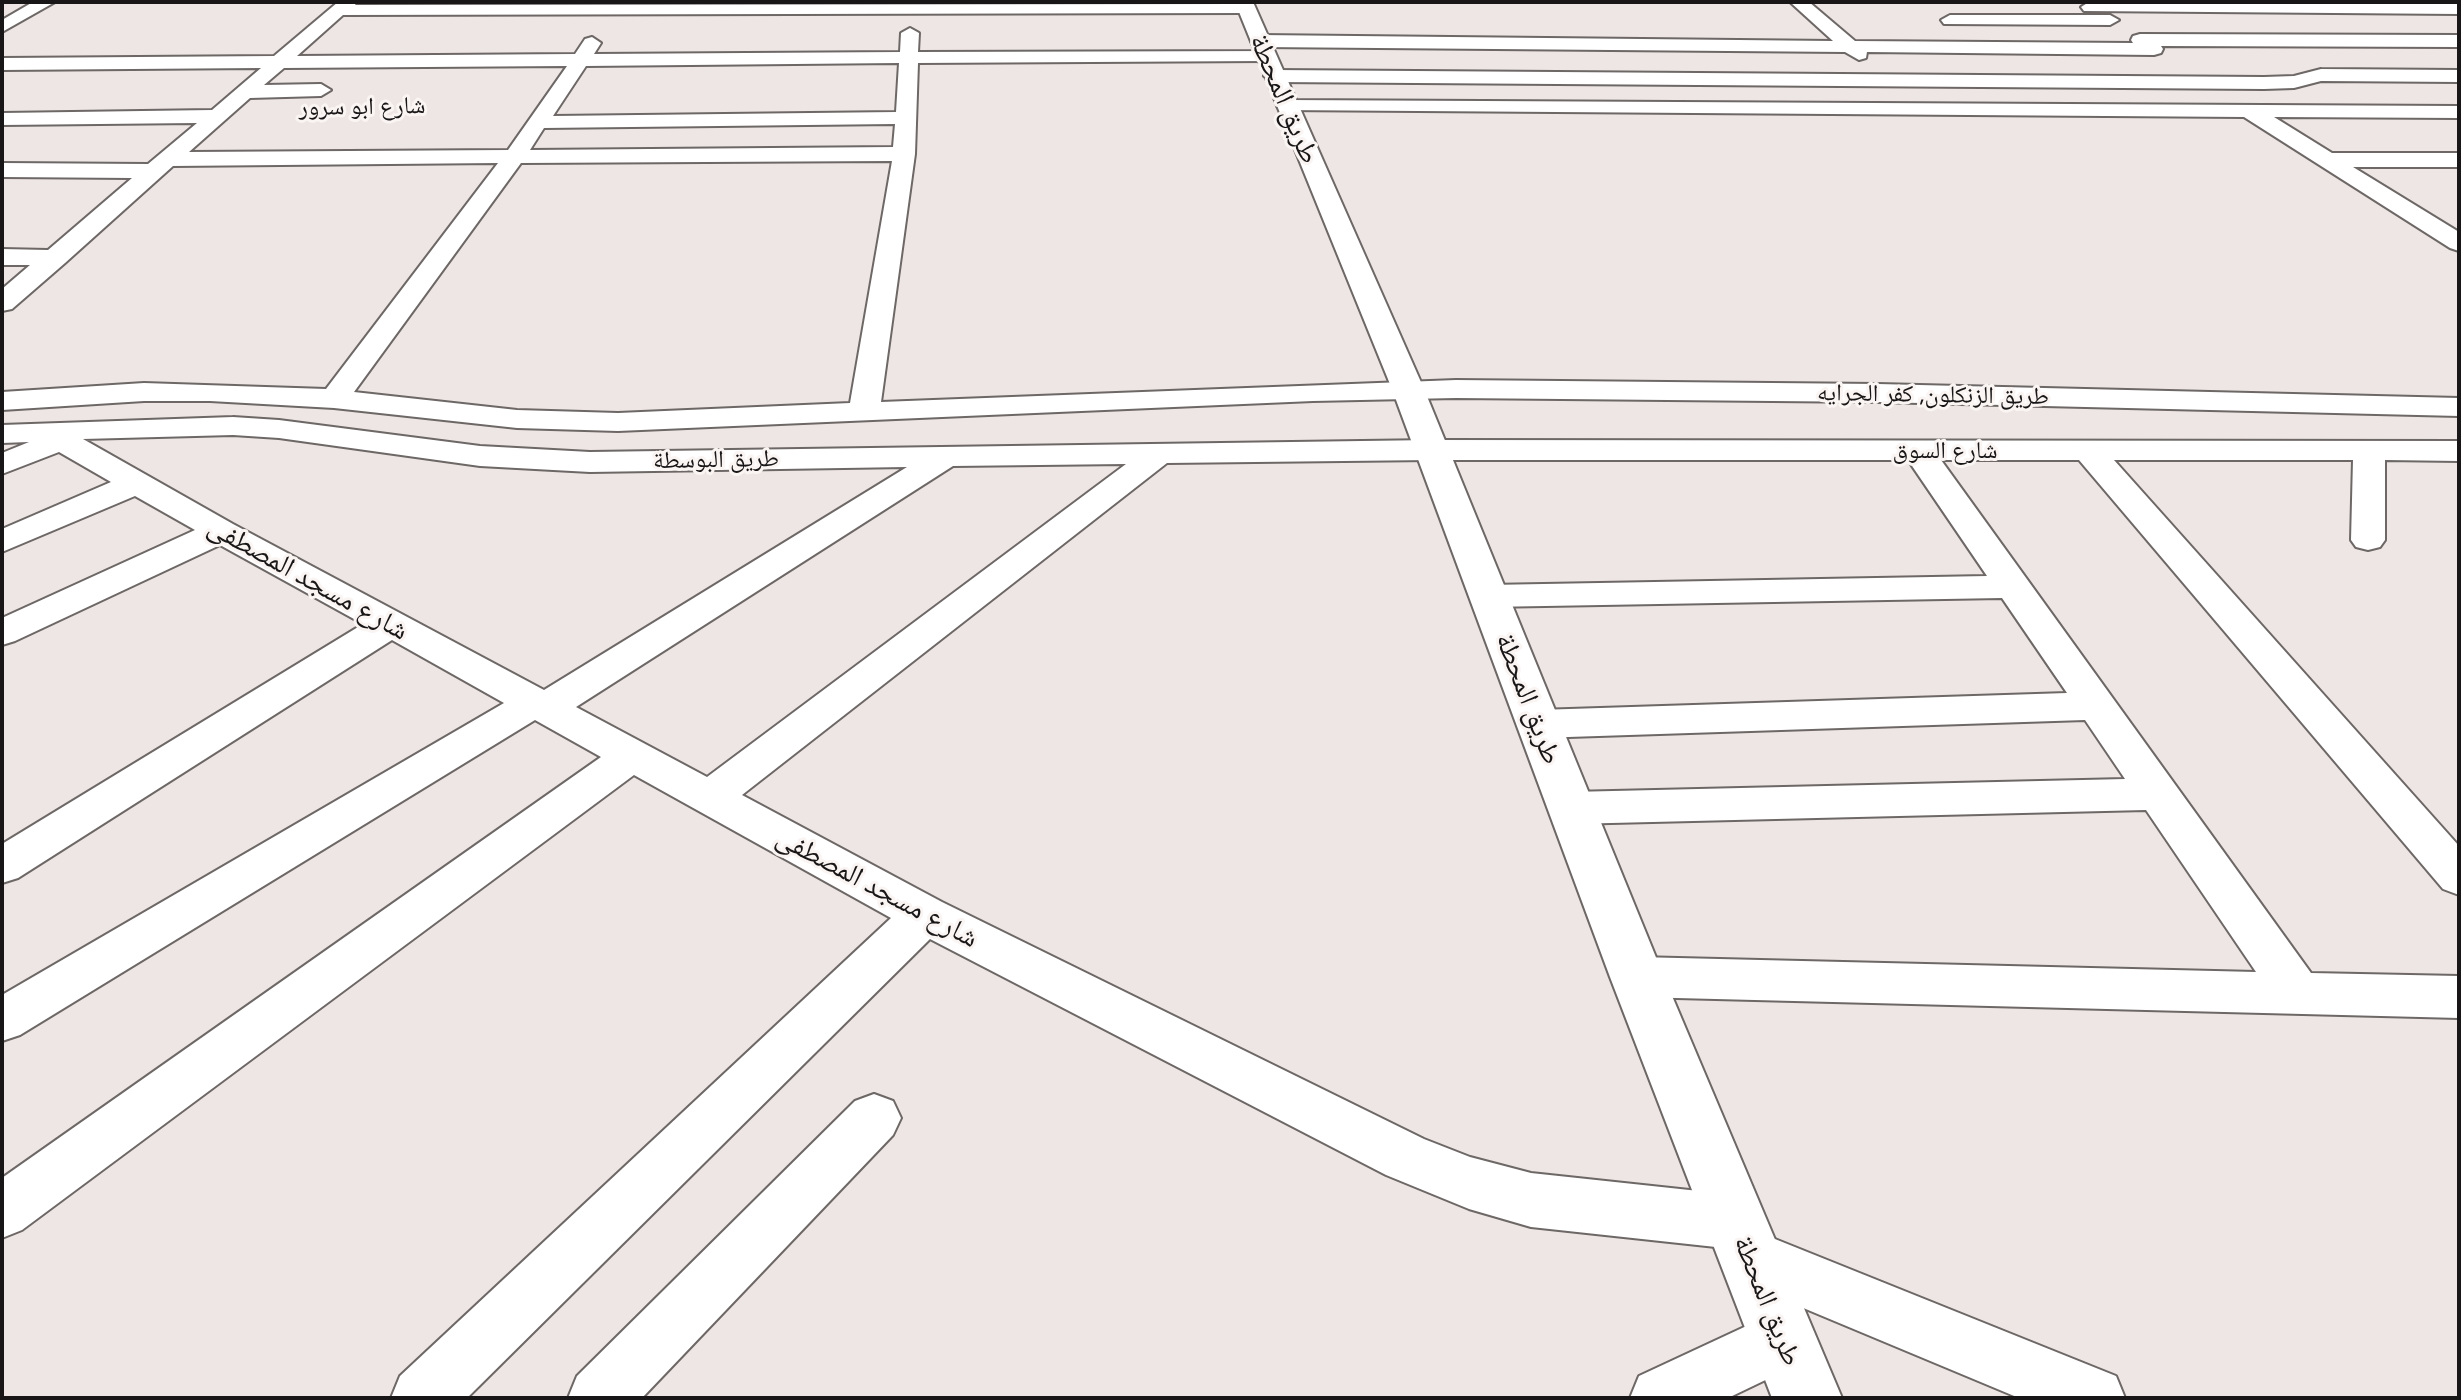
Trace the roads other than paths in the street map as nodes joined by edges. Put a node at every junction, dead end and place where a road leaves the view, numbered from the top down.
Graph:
1 (46, 2) edge
2 (1799, 2) edge
3 (2086, 5) edge
4 (344, 6) edge
5 (614, 6) edge
6 (909, 6) edge
7 (2308, 6) edge
8 (2459, 9) edge
9 (1788, 20) dead end
10 (1819, 20) junction
11 (1850, 20) dead end
12 (1926, 20) dead end
13 (2110, 20) junction
14 (2, 27) edge
15 (308, 37) junction
16 (340, 37) dead end
17 (2379, 41) junction
18 (2459, 41) edge
19 (2147, 45) junction
20 (1853, 47) junction
21 (1263, 52) edge
22 (907, 59) junction
23 (581, 61) junction
24 (279, 63) junction
25 (2, 64) edge
26 (2456, 78) edge
27 (1883, 79) junction
28 (2204, 82) junction
29 (534, 86) dead end
30 (573, 86) junction
31 (339, 89) dead end
32 (246, 92) junction
33 (1914, 111) junction
34 (1942, 111) junction
35 (2250, 112) junction
36 (2459, 112) edge
37 (905, 118) junction
38 (2, 119) edge
39 (220, 126) junction
40 (537, 126) junction
41 (503, 130) dead end
42 (2241, 136) dead end
43 (2288, 137) junction
44 (904, 154) junction
45 (514, 157) junction
46 (2327, 160) junction
47 (2459, 160) edge
48 (158, 165) junction
49 (2, 170) edge
50 (2459, 243) edge
51 (2, 257) edge
52 (56, 258) junction
53 (2, 303) edge
54 (334, 399) junction
55 (2, 401) edge
56 (2459, 407) edge
57 (864, 411) junction
58 (1420, 420) junction
59 (2, 434) edge
60 (73, 435) junction
61 (1918, 451) junction
62 (2088, 451) junction
63 (2369, 451) junction
64 (2459, 451) edge
65 (1162, 452) junction
66 (947, 456) junction
67 (2, 464) edge
68 (135, 484) junction
69 (221, 531) junction
70 (2368, 540) dead end
71 (2, 542) edge
72 (2010, 587) junction
73 (1488, 596) junction
74 (391, 624) junction
75 (2, 633) edge
76 (539, 706) junction
77 (2095, 706) junction
78 (1538, 724) junction
79 (631, 756) junction
80 (2157, 794) junction
81 (709, 798) junction
82 (1570, 808) junction
83 (2, 866) edge
84 (2459, 877) edge
85 (925, 915) junction
86 (1637, 977) junction
87 (2298, 993) junction
88 (2459, 997) edge
89 (2, 1020) edge
90 (874, 1118) dead end
91 (2, 1211) edge
92 (1743, 1240) junction
93 (1783, 1339) junction
94 (422, 1398) edge
95 (599, 1398) edge
96 (1661, 1398) edge
97 (1807, 1398) edge
98 (2094, 1398) edge

1 - 14 street
2 - 10 street
3 - 7 street
3 - 13 street
4 - 5 street
4 - 15 street
5 - 6 street
5 - 23 street
6 - 21 street
6 - 22 street
7 - 8 street
7 - 17 street
9 - 10 street
10 - 11 street
10 - 20 street
12 - 13 street
13 - 19 street
15 - 16 street
15 - 24 street
17 - 18 street
17 - 19 street
17 - 26 street
19 - 20 street
19 - 28 street
20 - 21 street
20 - 27 street
21 - 22 street
21 - 27 street
21 - 33 street
21 - 34 street
21 - 58 street, طريق المحطة
22 - 23 street
22 - 37 street
23 - 24 street
23 - 30 street
24 - 25 street
24 - 32 street
26 - 28 street
27 - 28 street
27 - 33 street
28 - 35 street
29 - 30 street
30 - 40 street
31 - 32 street
32 - 39 street
33 - 34 street
34 - 35 street
35 - 36 street
35 - 43 street
37 - 40 street
37 - 44 street
38 - 39 street
39 - 48 street
40 - 41 street
40 - 45 street
42 - 43 street
43 - 46 street
44 - 45 street
44 - 57 street
45 - 48 street
45 - 54 street
46 - 47 street
46 - 50 street
48 - 49 street
48 - 52 street
51 - 52 street
52 - 53 street
54 - 55 street, طريق البوسطة
54 - 57 street, طريق البوسطة
56 - 58 street, طريق الزنكلون, كفر الجرايه
57 - 58 street, طريق البوسطة
58 - 61 street, شارع السوق
58 - 65 street, طريق البوسطة
58 - 73 street, طريق المحطة
59 - 60 street, طريق البوسطة
60 - 66 street, طريق البوسطة
60 - 67 street
60 - 68 street, شارع مسجد المصطفى
61 - 62 street, شارع السوق
61 - 72 street
62 - 63 street, شارع السوق
62 - 84 street
63 - 64 street, شارع السوق
63 - 70 street
65 - 66 street, طريق البوسطة
65 - 81 street
66 - 76 street
68 - 69 street, شارع مسجد المصطفى
68 - 71 street
69 - 74 street, شارع مسجد المصطفى
69 - 75 street
72 - 73 street
72 - 77 street
73 - 78 street, طريق المحطة
74 - 76 street, شارع مسجد المصطفى
74 - 83 street
76 - 79 street, شارع مسجد المصطفى
76 - 89 street
77 - 78 street
77 - 80 street
78 - 82 street, طريق المحطة
79 - 81 street, شارع مسجد المصطفى
79 - 91 street
80 - 82 street
80 - 87 street
81 - 85 street, شارع مسجد المصطفى
82 - 86 street, طريق المحطة
85 - 92 street, شارع مسجد المصطفى
85 - 94 street
86 - 87 street
86 - 92 street, طريق المحطة
87 - 88 street
90 - 95 street
92 - 93 street, طريق المحطة
92 - 98 street, شارع مسجد المصطفى
93 - 96 street
93 - 97 street, طريق المحطة

